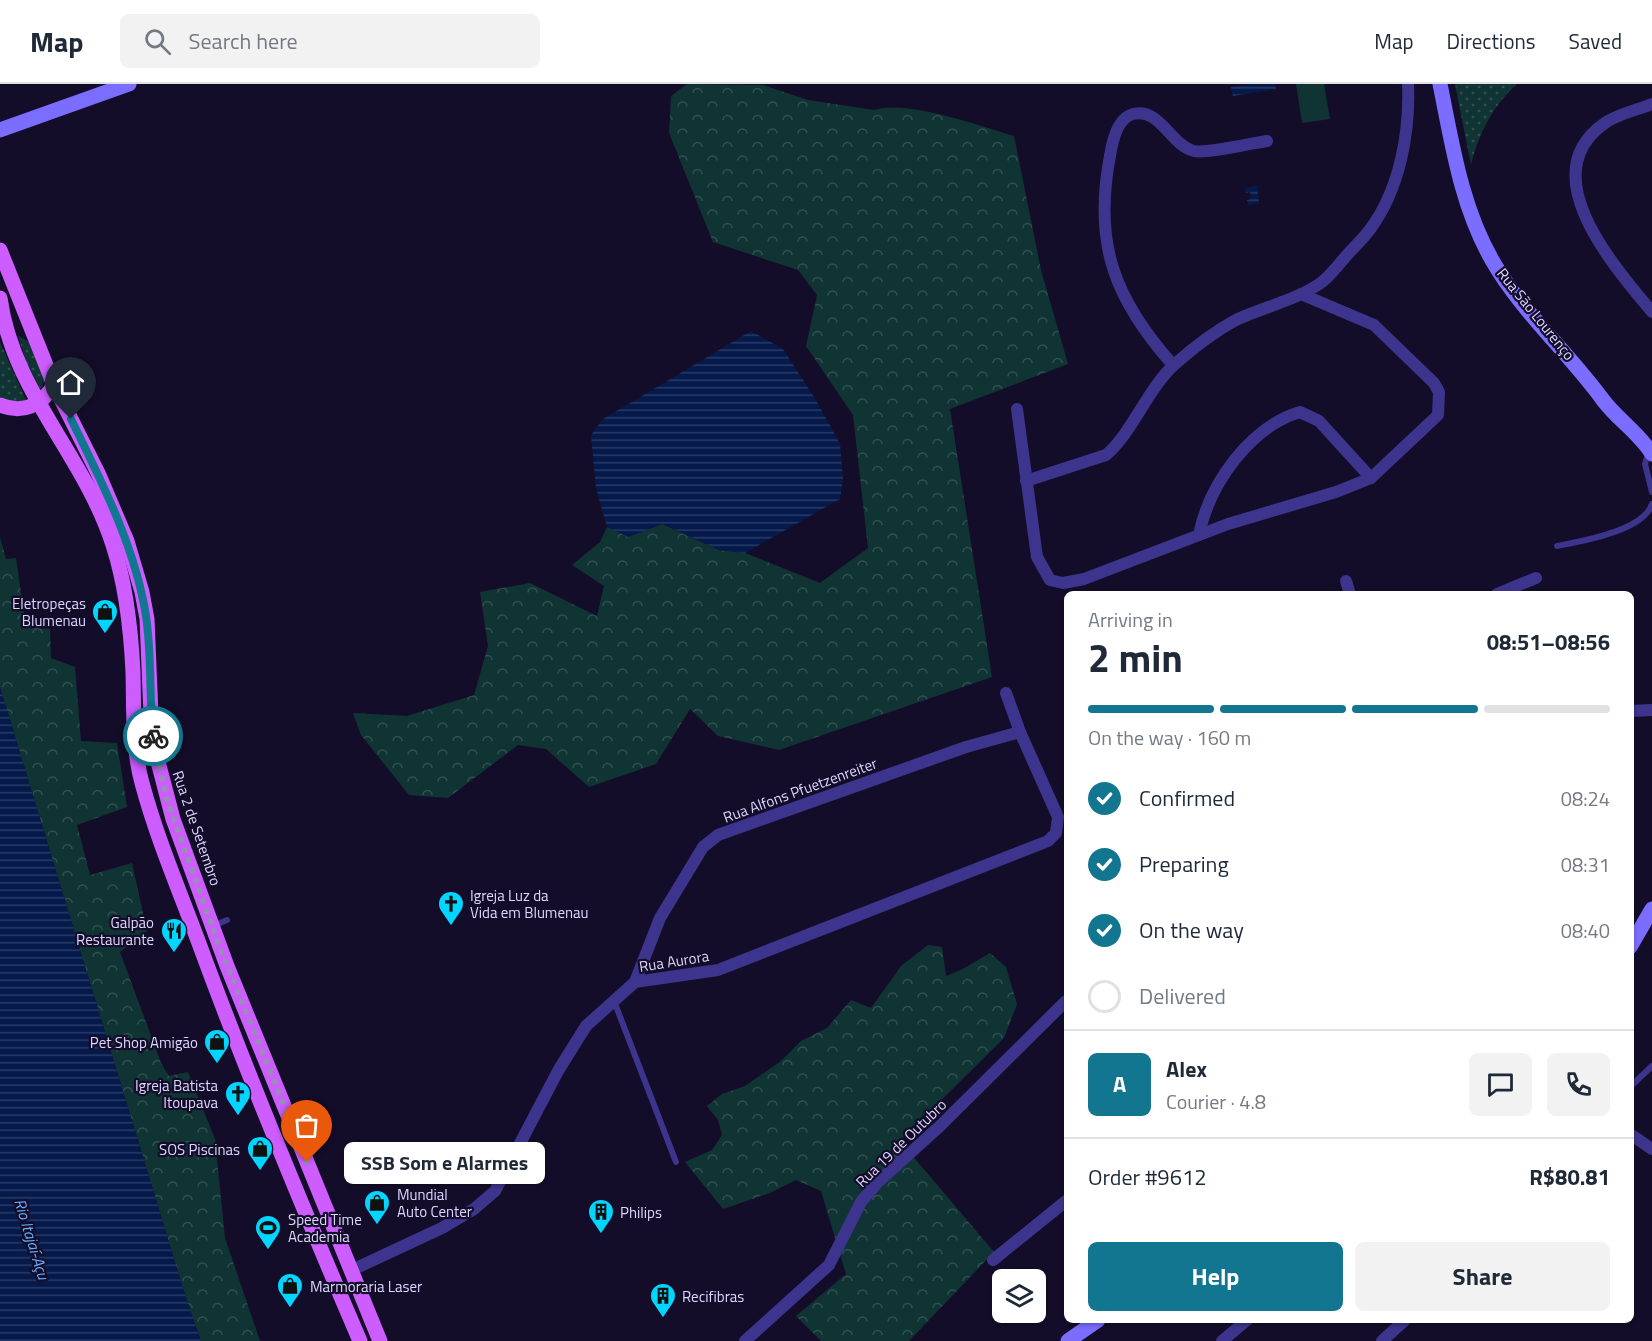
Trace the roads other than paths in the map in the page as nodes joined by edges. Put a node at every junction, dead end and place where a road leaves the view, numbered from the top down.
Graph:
1 (129, 84) edge
2 (1407, 84) edge
3 (1440, 84) edge
4 (1652, 104) edge
5 (0, 130) edge
6 (1267, 141) dead end
7 (0, 250) edge
8 (1301, 294) junction
9 (0, 298) edge
10 (1652, 312) edge
11 (2, 327) edge
12 (31, 331) junction
13 (1173, 365) junction
14 (54, 385) junction
15 (37, 404) junction
16 (0, 405) edge
17 (1017, 409) dead end
18 (1651, 452) edge
19 (1371, 478) junction
20 (1026, 481) junction
21 (1652, 492) edge
22 (1652, 504) edge
23 (1199, 535) junction
24 (1557, 546) dead end
25 (1536, 578) dead end
26 (1504, 591) edge
27 (1006, 693) dead end
28 (1652, 710) edge
29 (1634, 711) edge
30 (1020, 732) junction
31 (1652, 909) edge
32 (227, 920) dead end
33 (212, 926) junction
34 (1634, 940) edge
35 (635, 982) junction
36 (614, 1000) junction
37 (1064, 1003) edge
38 (1652, 1066) edge
39 (1634, 1084) edge
40 (1634, 1137) edge
41 (1652, 1149) edge
42 (676, 1162) dead end
43 (1064, 1203) edge
44 (993, 1260) dead end
45 (352, 1270) junction
46 (1094, 1323) edge
47 (1243, 1323) edge
48 (1402, 1323) edge
49 (360, 1341) edge
50 (380, 1341) edge
51 (745, 1341) edge
52 (1068, 1341) edge
53 (1222, 1341) edge
54 (1382, 1341) edge

1 - 5 street
2 - 8 street
3 - 18 street, Rua São Lourenço
4 - 10 street
6 - 13 street
7 - 12 main road, Rua 2 de Setembro
8 - 13 street
8 - 19 street
9 - 11 main road
11 - 12 main road
11 - 15 main road
12 - 14 main road, Rua 2 de Setembro
13 - 20 street
14 - 15 main road
14 - 33 main road, Rua 2 de Setembro
15 - 16 main road
15 - 49 main road
17 - 20 street
18 - 21 lane
19 - 23 street
19 - 23 street
20 - 23 street
22 - 24 lane
25 - 26 street
27 - 30 street
28 - 29 street
30 - 35 street, Rua Alfons Pfuetzenreiter
30 - 35 street, Rua Aurora
31 - 34 street
32 - 33 lane
33 - 45 main road, Rua 2 de Setembro
35 - 36 street, Rua Aurora
36 - 42 lane
36 - 45 street, Rua Aurora
37 - 51 street, Rua 19 de Outubro
38 - 39 lane
40 - 41 street
43 - 44 street
45 - 50 main road, Rua 2 de Setembro
46 - 52 street
47 - 53 street
48 - 54 street

